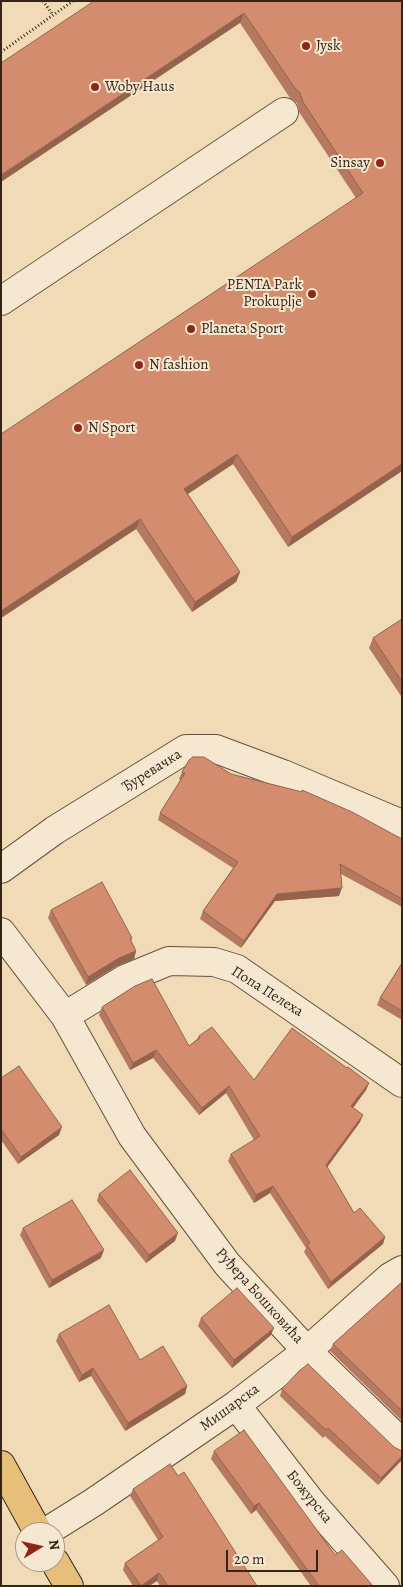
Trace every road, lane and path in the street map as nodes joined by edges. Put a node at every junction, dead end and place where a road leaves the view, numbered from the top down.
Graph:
1 (44, 1) edge
2 (72, 1) edge
3 (52, 15) junction
4 (1, 52) edge
5 (284, 112) dead end
6 (1, 301) edge
7 (402, 824) edge
8 (1, 869) edge
9 (1, 932) edge
10 (65, 1016) junction
11 (402, 1083) edge
12 (402, 1270) edge
13 (307, 1351) junction
14 (236, 1405) junction
15 (402, 1443) edge
16 (1, 1465) edge
17 (32, 1522) edge
18 (62, 1522) edge
19 (61, 1572) edge
20 (69, 1586) edge
21 (385, 1586) edge

1 - 3 path
2 - 3 path
3 - 4 path
5 - 6 street
7 - 8 street, Ђуревачка
9 - 10 street, Руђера Бошковића
10 - 11 street, Попа Пелеха
10 - 13 street, Руђера Бошковића
12 - 13 street, Мишарска
13 - 14 street, Мишарска
13 - 15 street, Руђера Бошковића
14 - 18 street, Мишарска
14 - 21 street, Божурска
16 - 17 main road
19 - 20 main road

